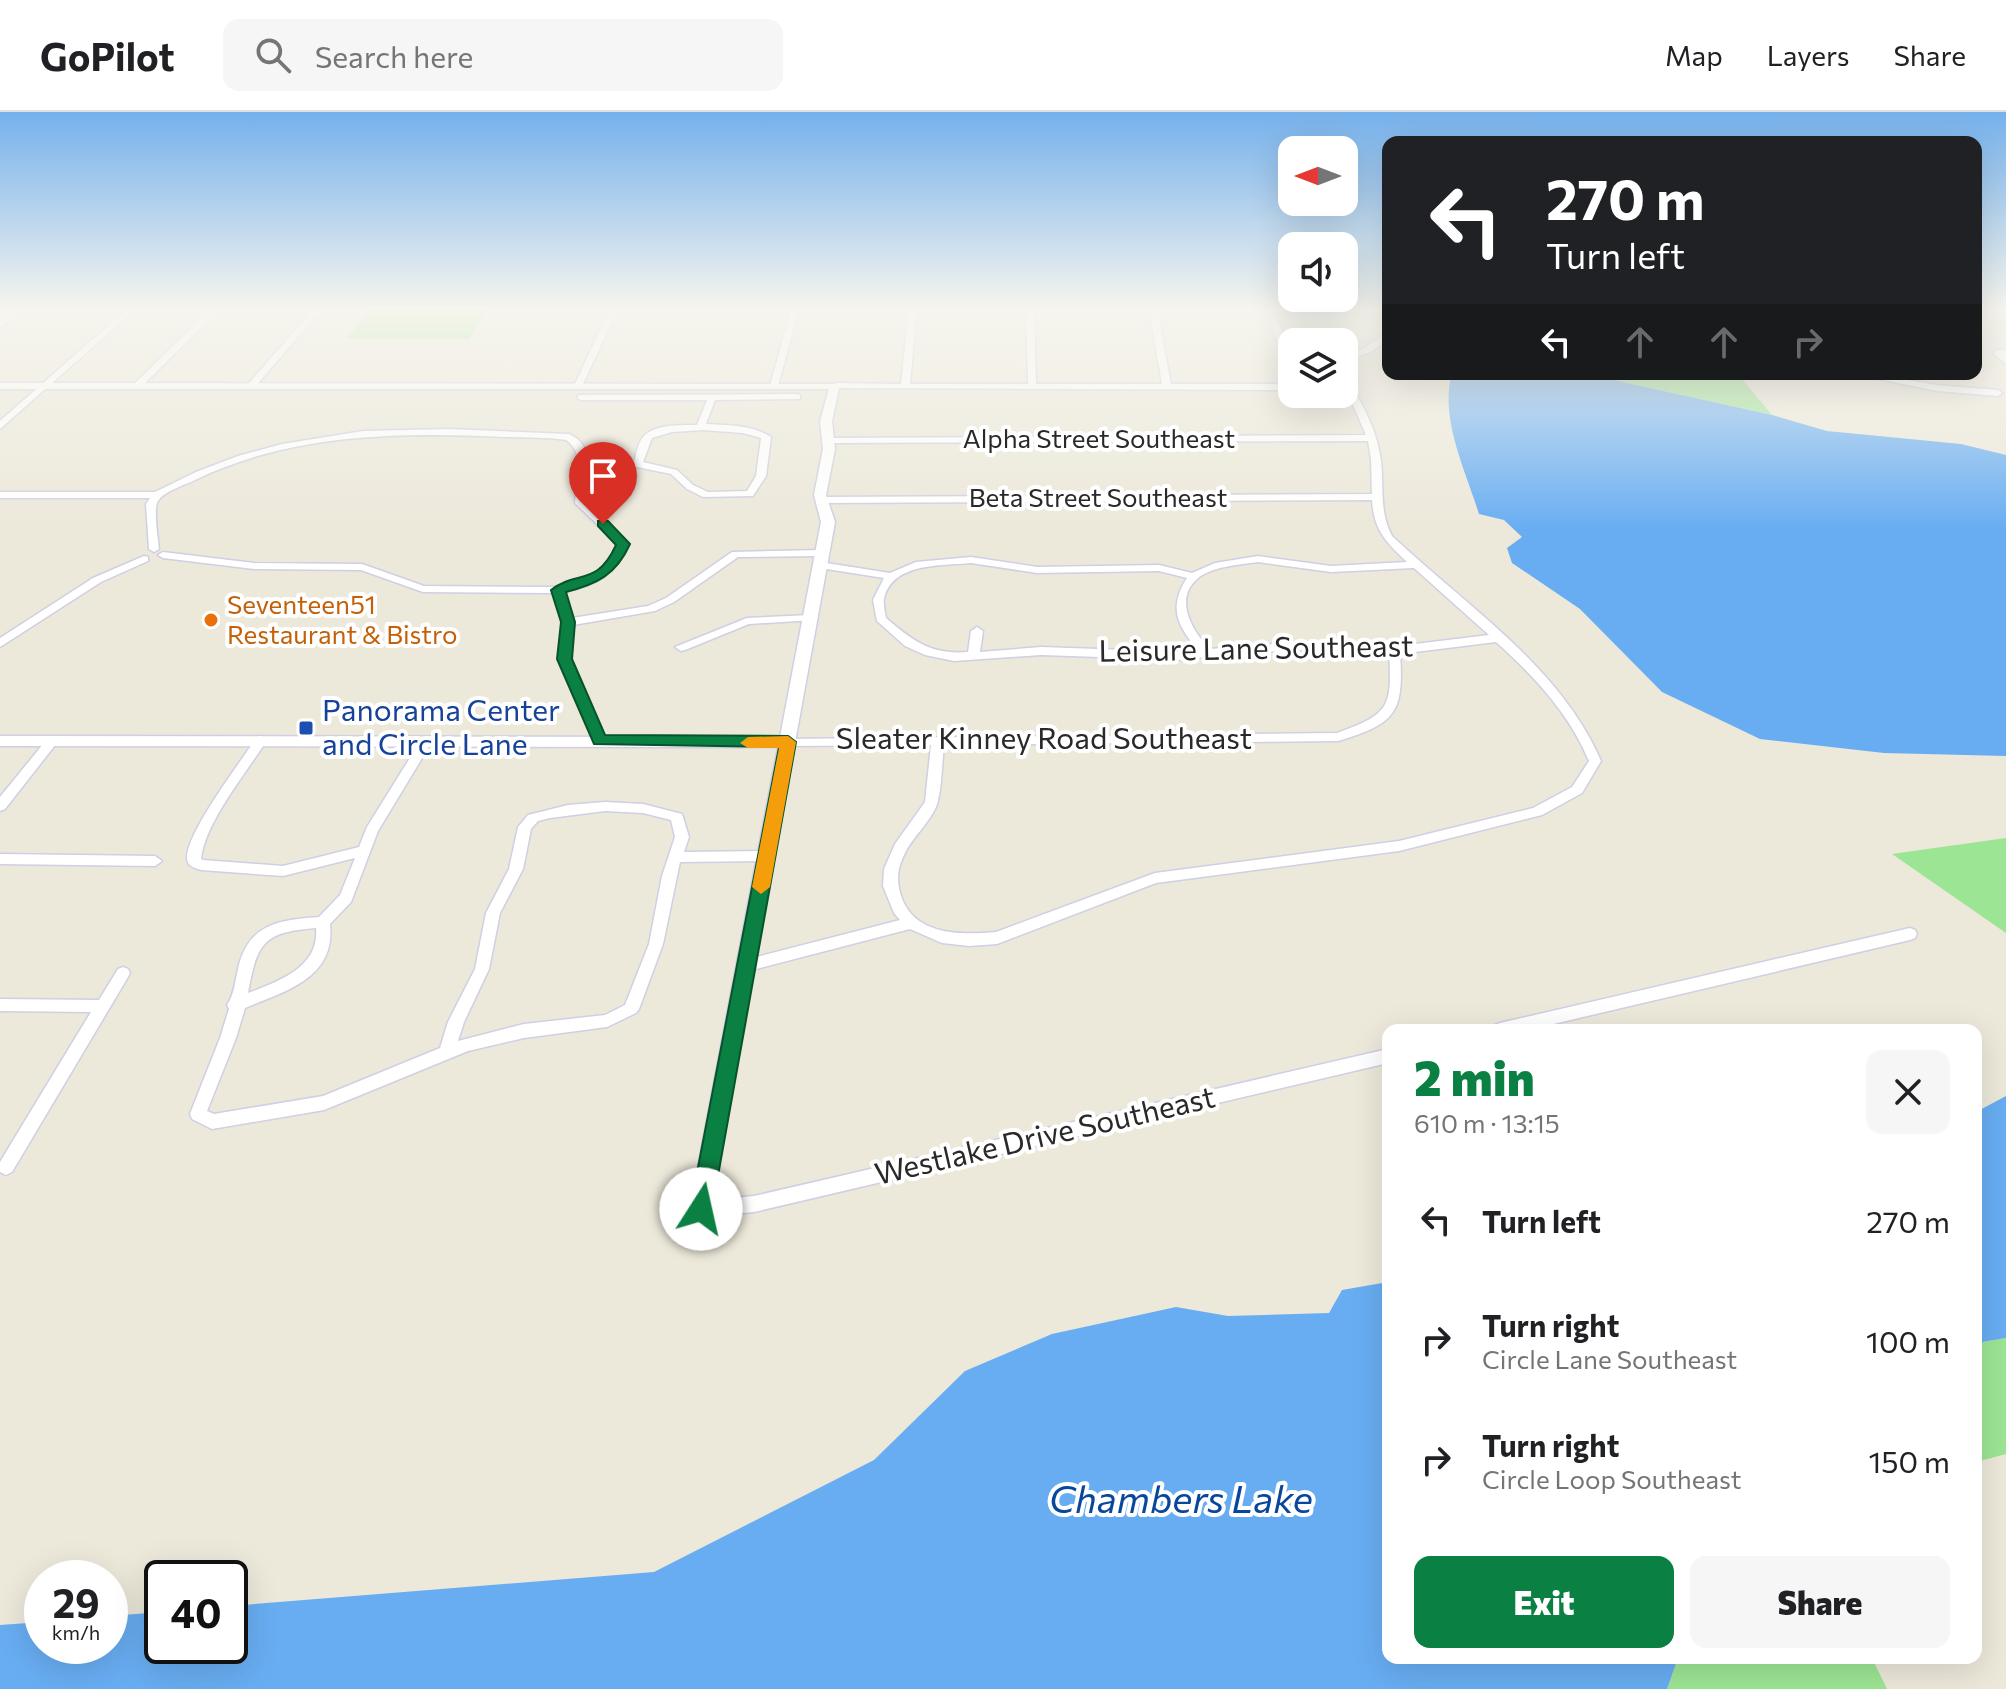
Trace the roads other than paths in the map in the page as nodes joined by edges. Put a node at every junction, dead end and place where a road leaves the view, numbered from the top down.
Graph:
1 (50, 383) edge
2 (140, 383) edge
3 (254, 383) edge
4 (583, 383) edge
5 (775, 383) edge
6 (905, 383) edge
7 (1032, 383) edge
8 (1166, 383) edge
9 (1906, 383) edge
10 (1931, 383) edge
11 (0, 386) edge
12 (46, 386) junction
13 (137, 386) junction
14 (251, 386) junction
15 (774, 386) junction
16 (836, 386) junction
17 (905, 386) junction
18 (1032, 386) junction
19 (1167, 386) junction
20 (1278, 387) edge
21 (1937, 388) junction
22 (580, 391) junction
23 (1998, 393) dead end
24 (712, 397) junction
25 (797, 397) dead end
26 (1358, 406) edge
27 (0, 426) edge
28 (700, 428) junction
29 (1369, 438) junction
30 (829, 440) junction
31 (637, 464) junction
32 (584, 470) junction
33 (0, 495) edge
34 (157, 495) junction
35 (1375, 497) junction
36 (821, 500) junction
37 (144, 559) dead end
38 (821, 559) junction
39 (1416, 565) junction
40 (891, 576) junction
41 (1193, 576) junction
42 (558, 590) junction
43 (810, 618) junction
44 (568, 622) junction
45 (977, 631) dead end
46 (1497, 638) junction
47 (0, 643) edge
48 (681, 647) dead end
49 (1394, 647) junction
50 (1207, 653) junction
51 (974, 654) junction
52 (261, 740) junction
53 (427, 740) junction
54 (599, 740) junction
55 (938, 740) junction
56 (0, 741) edge
57 (52, 741) junction
58 (788, 742) junction
59 (0, 806) edge
60 (362, 851) junction
61 (768, 856) junction
62 (675, 857) junction
63 (0, 859) edge
64 (155, 861) dead end
65 (323, 922) junction
66 (912, 923) junction
67 (1910, 934) dead end
68 (745, 966) junction
69 (123, 973) dead end
70 (0, 1005) edge
71 (235, 1005) junction
72 (102, 1006) junction
73 (1526, 1024) edge
74 (447, 1052) junction
75 (1382, 1057) edge
76 (6, 1167) dead end
77 (701, 1209) joint

1 - 12 street
2 - 13 street
3 - 14 street
4 - 22 street
5 - 15 street
6 - 17 street
7 - 18 street
8 - 19 street
9 - 21 street
10 - 21 street
11 - 12 street
12 - 13 street
12 - 27 street
13 - 14 street
14 - 22 street
15 - 16 street
15 - 22 street
16 - 17 street
16 - 30 street
17 - 18 street
18 - 19 street
19 - 20 street
21 - 23 street
22 - 24 street
24 - 25 street
24 - 28 street
26 - 29 street
28 - 31 street
28 - 31 street
29 - 30 street, Alpha Street Southeast
29 - 35 street
30 - 36 street
31 - 32 street
32 - 34 street
32 - 42 street
33 - 34 street
34 - 42 street
35 - 36 street, Beta Street Southeast
35 - 39 street
36 - 38 street
37 - 47 street
38 - 40 street
38 - 43 street
38 - 44 street
39 - 41 street
39 - 46 street
40 - 41 street
40 - 51 street, Leisure Lane Southeast
41 - 50 street
42 - 44 street
43 - 48 street
43 - 58 street
44 - 54 street
45 - 51 street
46 - 49 street, Leisure Lane Southeast
46 - 66 street
49 - 50 street, Leisure Lane Southeast
49 - 55 street, Sleater Kinney Road Southeast
50 - 51 street, Leisure Lane Southeast
52 - 53 street, Sleater Kinney Road Southeast
52 - 57 street, Sleater Kinney Road Southeast
52 - 60 street
53 - 54 street, Sleater Kinney Road Southeast
53 - 60 street
54 - 58 street, Sleater Kinney Road Southeast
55 - 58 street, Sleater Kinney Road Southeast
55 - 66 street
56 - 57 street, Sleater Kinney Road Southeast
57 - 59 street
58 - 61 street
60 - 65 street
61 - 62 street
61 - 68 street
62 - 74 street
62 - 74 street
63 - 64 street
65 - 71 street
65 - 71 street
66 - 68 street
67 - 73 street
68 - 77 street
69 - 72 street
70 - 72 street
71 - 74 street
72 - 76 street
75 - 77 street, Westlake Drive Southeast

